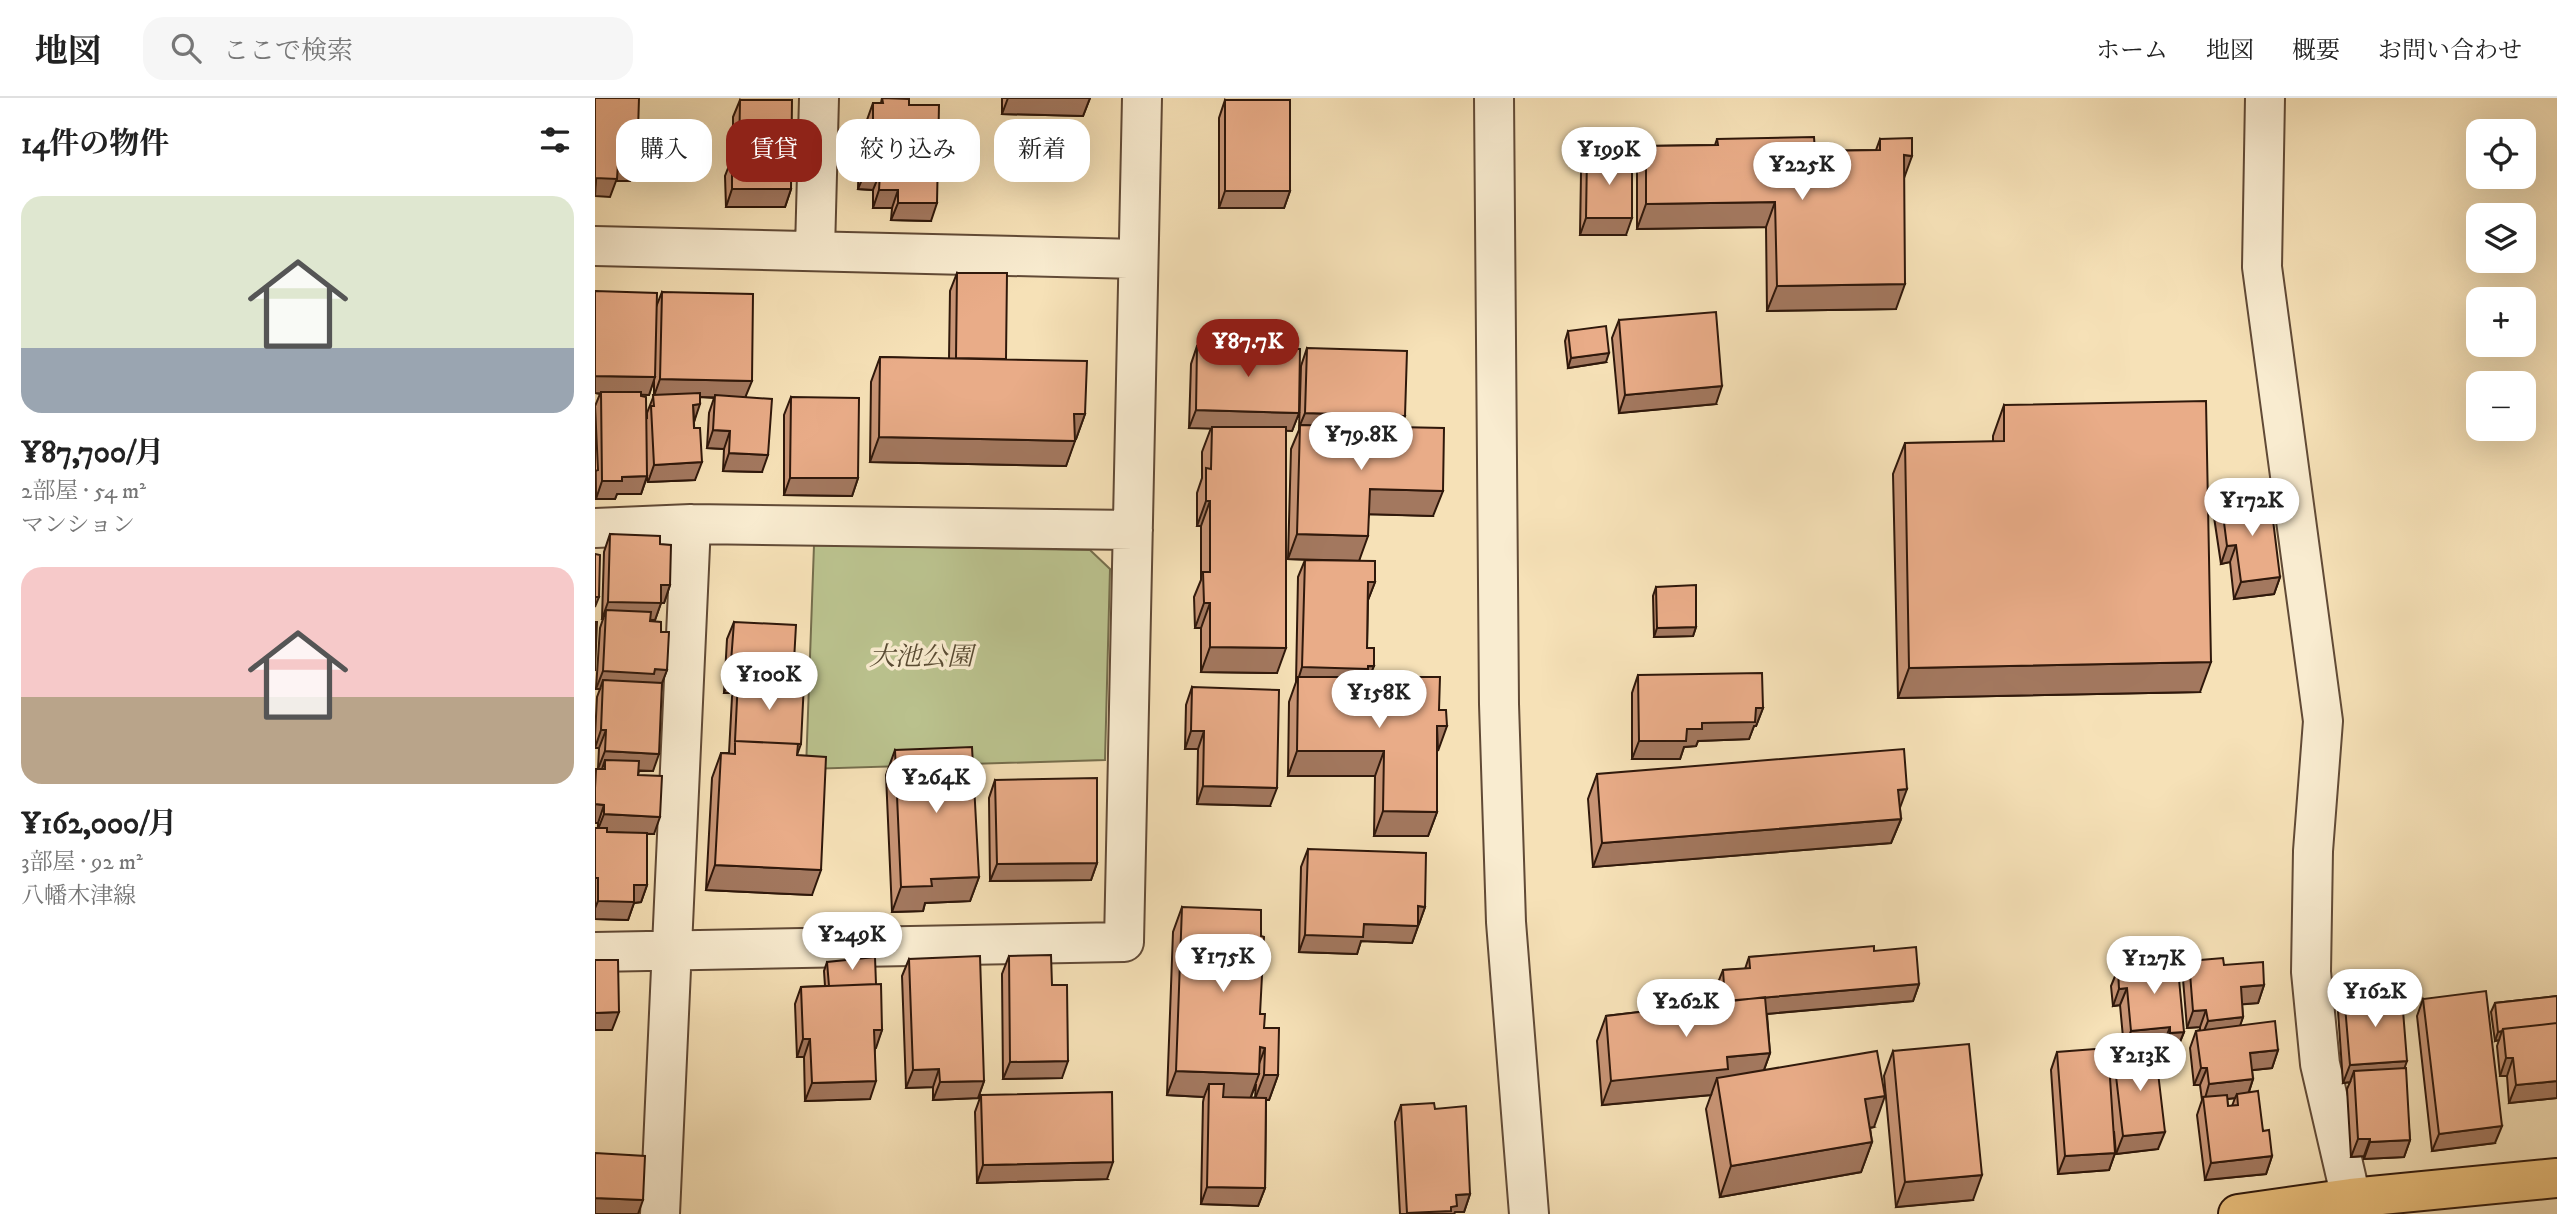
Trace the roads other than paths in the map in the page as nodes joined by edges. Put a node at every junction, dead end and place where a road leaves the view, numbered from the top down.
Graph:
1 (819, 98) edge
2 (1142, 98) edge
3 (1494, 98) edge
4 (2265, 98) edge
5 (595, 246) edge
6 (815, 250) junction
7 (1138, 259) junction
8 (691, 524) junction
9 (595, 527) edge
10 (1133, 530) junction
11 (671, 950) junction
12 (595, 952) edge
13 (2557, 1178) edge
14 (2351, 1198) junction
15 (660, 1214) edge
16 (1529, 1214) edge
17 (2238, 1214) edge

1 - 6 street
2 - 7 street
3 - 16 street
4 - 14 street
5 - 6 street
6 - 7 street
7 - 10 street
8 - 9 street
8 - 10 street
8 - 11 street
10 - 11 street
11 - 12 street
11 - 15 street
13 - 14 main road
14 - 17 main road

